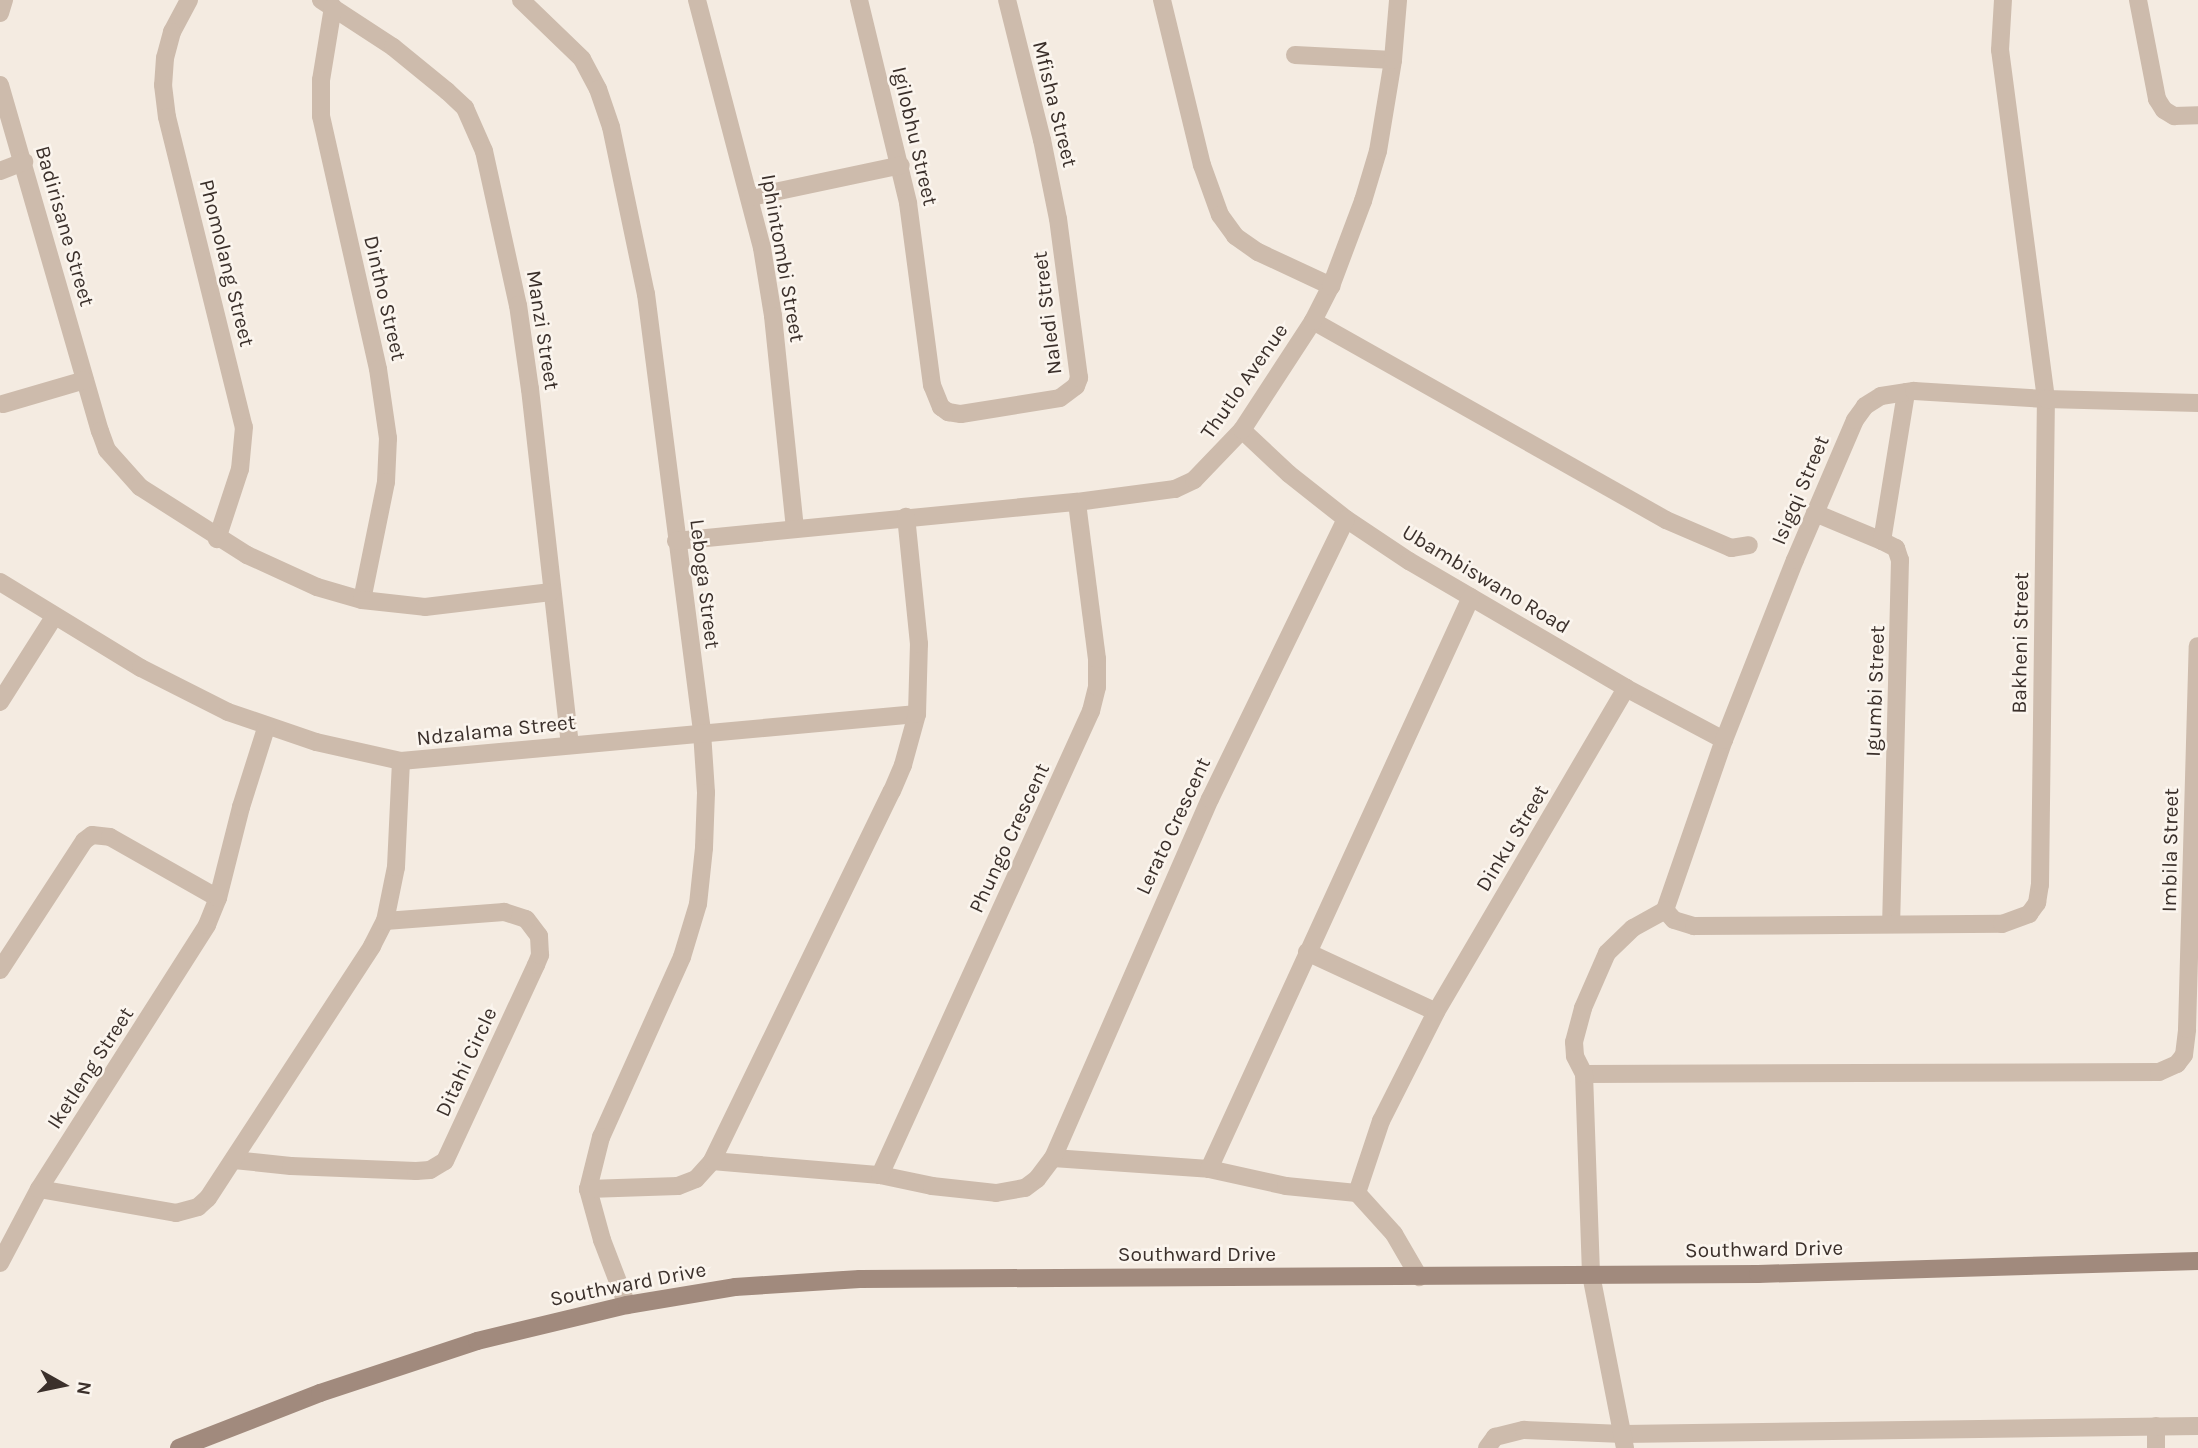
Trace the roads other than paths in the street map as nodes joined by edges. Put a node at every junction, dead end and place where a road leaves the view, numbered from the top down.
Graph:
1 (4, 0) edge
2 (189, 0) edge
3 (521, 0) edge
4 (697, 0) edge
5 (859, 0) edge
6 (1007, 0) edge
7 (1162, 0) edge
8 (1398, 0) edge
9 (2003, 0) edge
10 (2138, 0) edge
11 (327, 4) edge
12 (0, 13) edge
13 (1295, 55) dead end
14 (1393, 60) junction
15 (0, 85) edge
16 (2198, 115) edge
17 (24, 162) junction
18 (901, 166) junction
19 (0, 171) edge
20 (751, 197) junction
21 (1058, 219) joint
22 (920, 284) joint
23 (1331, 286) junction
24 (1313, 321) junction
25 (85, 380) junction
26 (1906, 392) junction
27 (2046, 399) junction
28 (2198, 403) edge
29 (3, 404) dead end
30 (1242, 430) junction
31 (1077, 502) junction
32 (1815, 513) junction
33 (906, 517) junction
34 (1346, 519) junction
35 (795, 529) junction
36 (217, 539) junction
37 (676, 541) junction
38 (1882, 541) junction
39 (1749, 545) dead end
40 (0, 582) edge
41 (551, 592) junction
42 (1471, 597) junction
43 (362, 600) junction
44 (54, 617) junction
45 (2198, 646) edge
46 (1626, 688) junction
47 (0, 702) edge
48 (917, 714) junction
49 (266, 727) junction
50 (702, 732) junction
51 (1724, 740) junction
52 (570, 745) junction
53 (401, 761) junction
54 (218, 898) junction
55 (1665, 910) junction
56 (385, 922) junction
57 (1891, 923) junction
58 (2195, 923) edge
59 (1307, 952) junction
60 (0, 970) edge
61 (1436, 1012) junction
62 (2191, 1057) edge
63 (1584, 1074) junction
64 (1053, 1158) junction
65 (234, 1160) junction
66 (712, 1161) junction
67 (1209, 1169) junction
68 (880, 1175) junction
69 (39, 1189) junction
70 (588, 1189) junction
71 (1357, 1193) junction
72 (2198, 1261) edge
73 (0, 1263) edge
74 (1591, 1274) junction
75 (1419, 1277) junction
76 (627, 1305) junction
77 (2155, 1426) junction
78 (2198, 1426) edge
79 (1624, 1441) edge
80 (179, 1448) edge
81 (1487, 1448) edge
82 (2156, 1448) edge

1 - 12 street
2 - 36 street, Phomolang Street
3 - 37 street, Leboga Street
4 - 20 street, Iphintombi Street
5 - 18 street, Igilobhu Street
6 - 21 street, Mfisha Street
7 - 23 street
8 - 14 street, Thutlo Avenue
9 - 27 street, Bakheni Street
10 - 16 street
11 - 41 street, Manzi Street
11 - 43 street, Dintho Street
13 - 14 street
14 - 23 street, Thutlo Avenue
15 - 17 street, Badirisane Street
17 - 19 street
17 - 25 street, Badirisane Street
18 - 20 street
18 - 22 street, Igilobhu Street
20 - 35 street, Iphintombi Street
21 - 22 street, Naledi Street
23 - 24 street, Thutlo Avenue
24 - 30 street, Thutlo Avenue
24 - 39 street
25 - 29 street
25 - 36 street, Badirisane Street
26 - 27 street, Isigqi Street
26 - 32 street, Isigqi Street
26 - 38 street
27 - 28 street, Isigqi Street
27 - 57 street, Bakheni Street
30 - 31 street, Thutlo Avenue
30 - 34 street, Ubambiswano Road
31 - 33 street, Thutlo Avenue
31 - 68 street, Phungo Crescent
32 - 38 street
32 - 51 street, Isigqi Street
33 - 35 street, Thutlo Avenue
33 - 48 street
34 - 42 street, Ubambiswano Road
34 - 64 street, Lerato Crescent
35 - 37 street, Thutlo Avenue
36 - 43 street, Badirisane Street
37 - 50 street, Leboga Street
38 - 57 street, Igumbi Street
40 - 44 street, Ndzalama Street
41 - 43 street, Badirisane Street
41 - 52 street, Manzi Street
42 - 46 street, Ubambiswano Road
42 - 59 street
44 - 47 street
44 - 49 street, Ndzalama Street
45 - 58 street, Imbila Street
46 - 51 street, Ubambiswano Road
46 - 61 street, Dinku Street
48 - 50 street
48 - 66 street
49 - 53 street, Ndzalama Street
49 - 54 street, Iketleng Street
50 - 52 street, Ndzalama Street
50 - 70 street, Leboga Street
51 - 55 street, Isigqi Street
52 - 53 street, Ndzalama Street
53 - 56 street
54 - 60 street
54 - 69 street, Iketleng Street
55 - 57 street, Bakheni Street
55 - 63 street
56 - 65 street
56 - 65 street, Ditahi Circle
58 - 62 street, Imbila Street
59 - 61 street
59 - 67 street
61 - 71 street, Dinku Street
62 - 63 street
63 - 74 street
64 - 67 street
64 - 68 street, Lerato Crescent
65 - 69 street
66 - 68 street, Lerato Crescent
66 - 70 street
67 - 71 street
69 - 73 street, Iketleng Street
70 - 76 street
71 - 75 street
72 - 74 main road, Southward Drive
74 - 75 main road, Southward Drive
74 - 79 street
75 - 76 main road, Southward Drive
76 - 80 main road, Southward Drive
77 - 78 street
77 - 79 street
77 - 82 street
79 - 81 street

